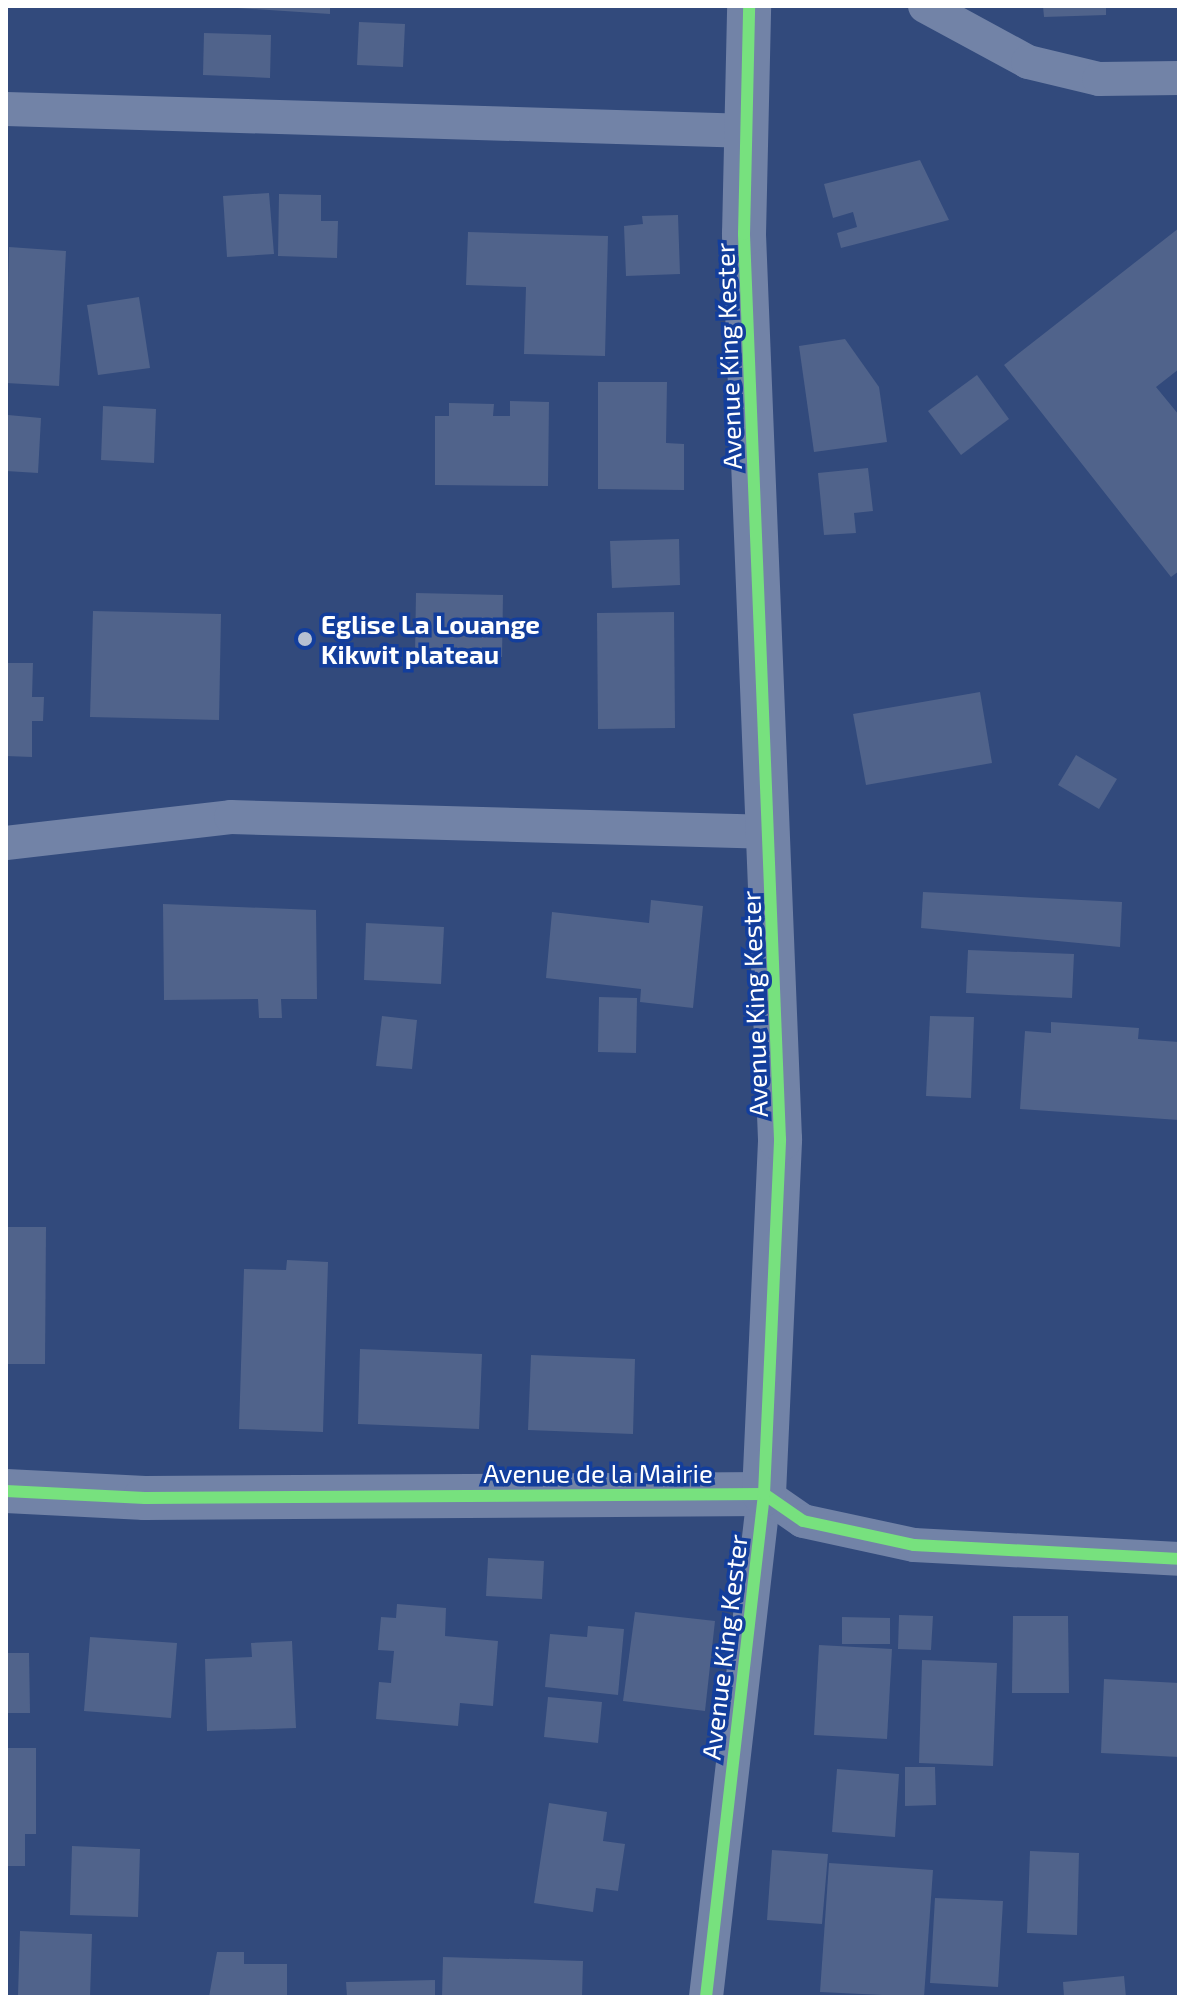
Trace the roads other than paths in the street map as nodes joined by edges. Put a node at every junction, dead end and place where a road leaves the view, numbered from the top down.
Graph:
1 (749, 6) edge
2 (925, 6) edge
3 (1179, 78) edge
4 (6, 109) edge
5 (751, 131) junction
6 (771, 832) junction
7 (6, 843) edge
8 (6, 1491) edge
9 (764, 1494) junction
10 (1179, 1559) edge
11 (706, 1997) edge

1 - 5 street, Avenue King Kester
2 - 3 street
4 - 5 street
5 - 6 street, Avenue King Kester
6 - 7 street
6 - 9 street, Avenue King Kester
8 - 9 street, Avenue de la Mairie
9 - 10 street
9 - 11 street, Avenue King Kester

